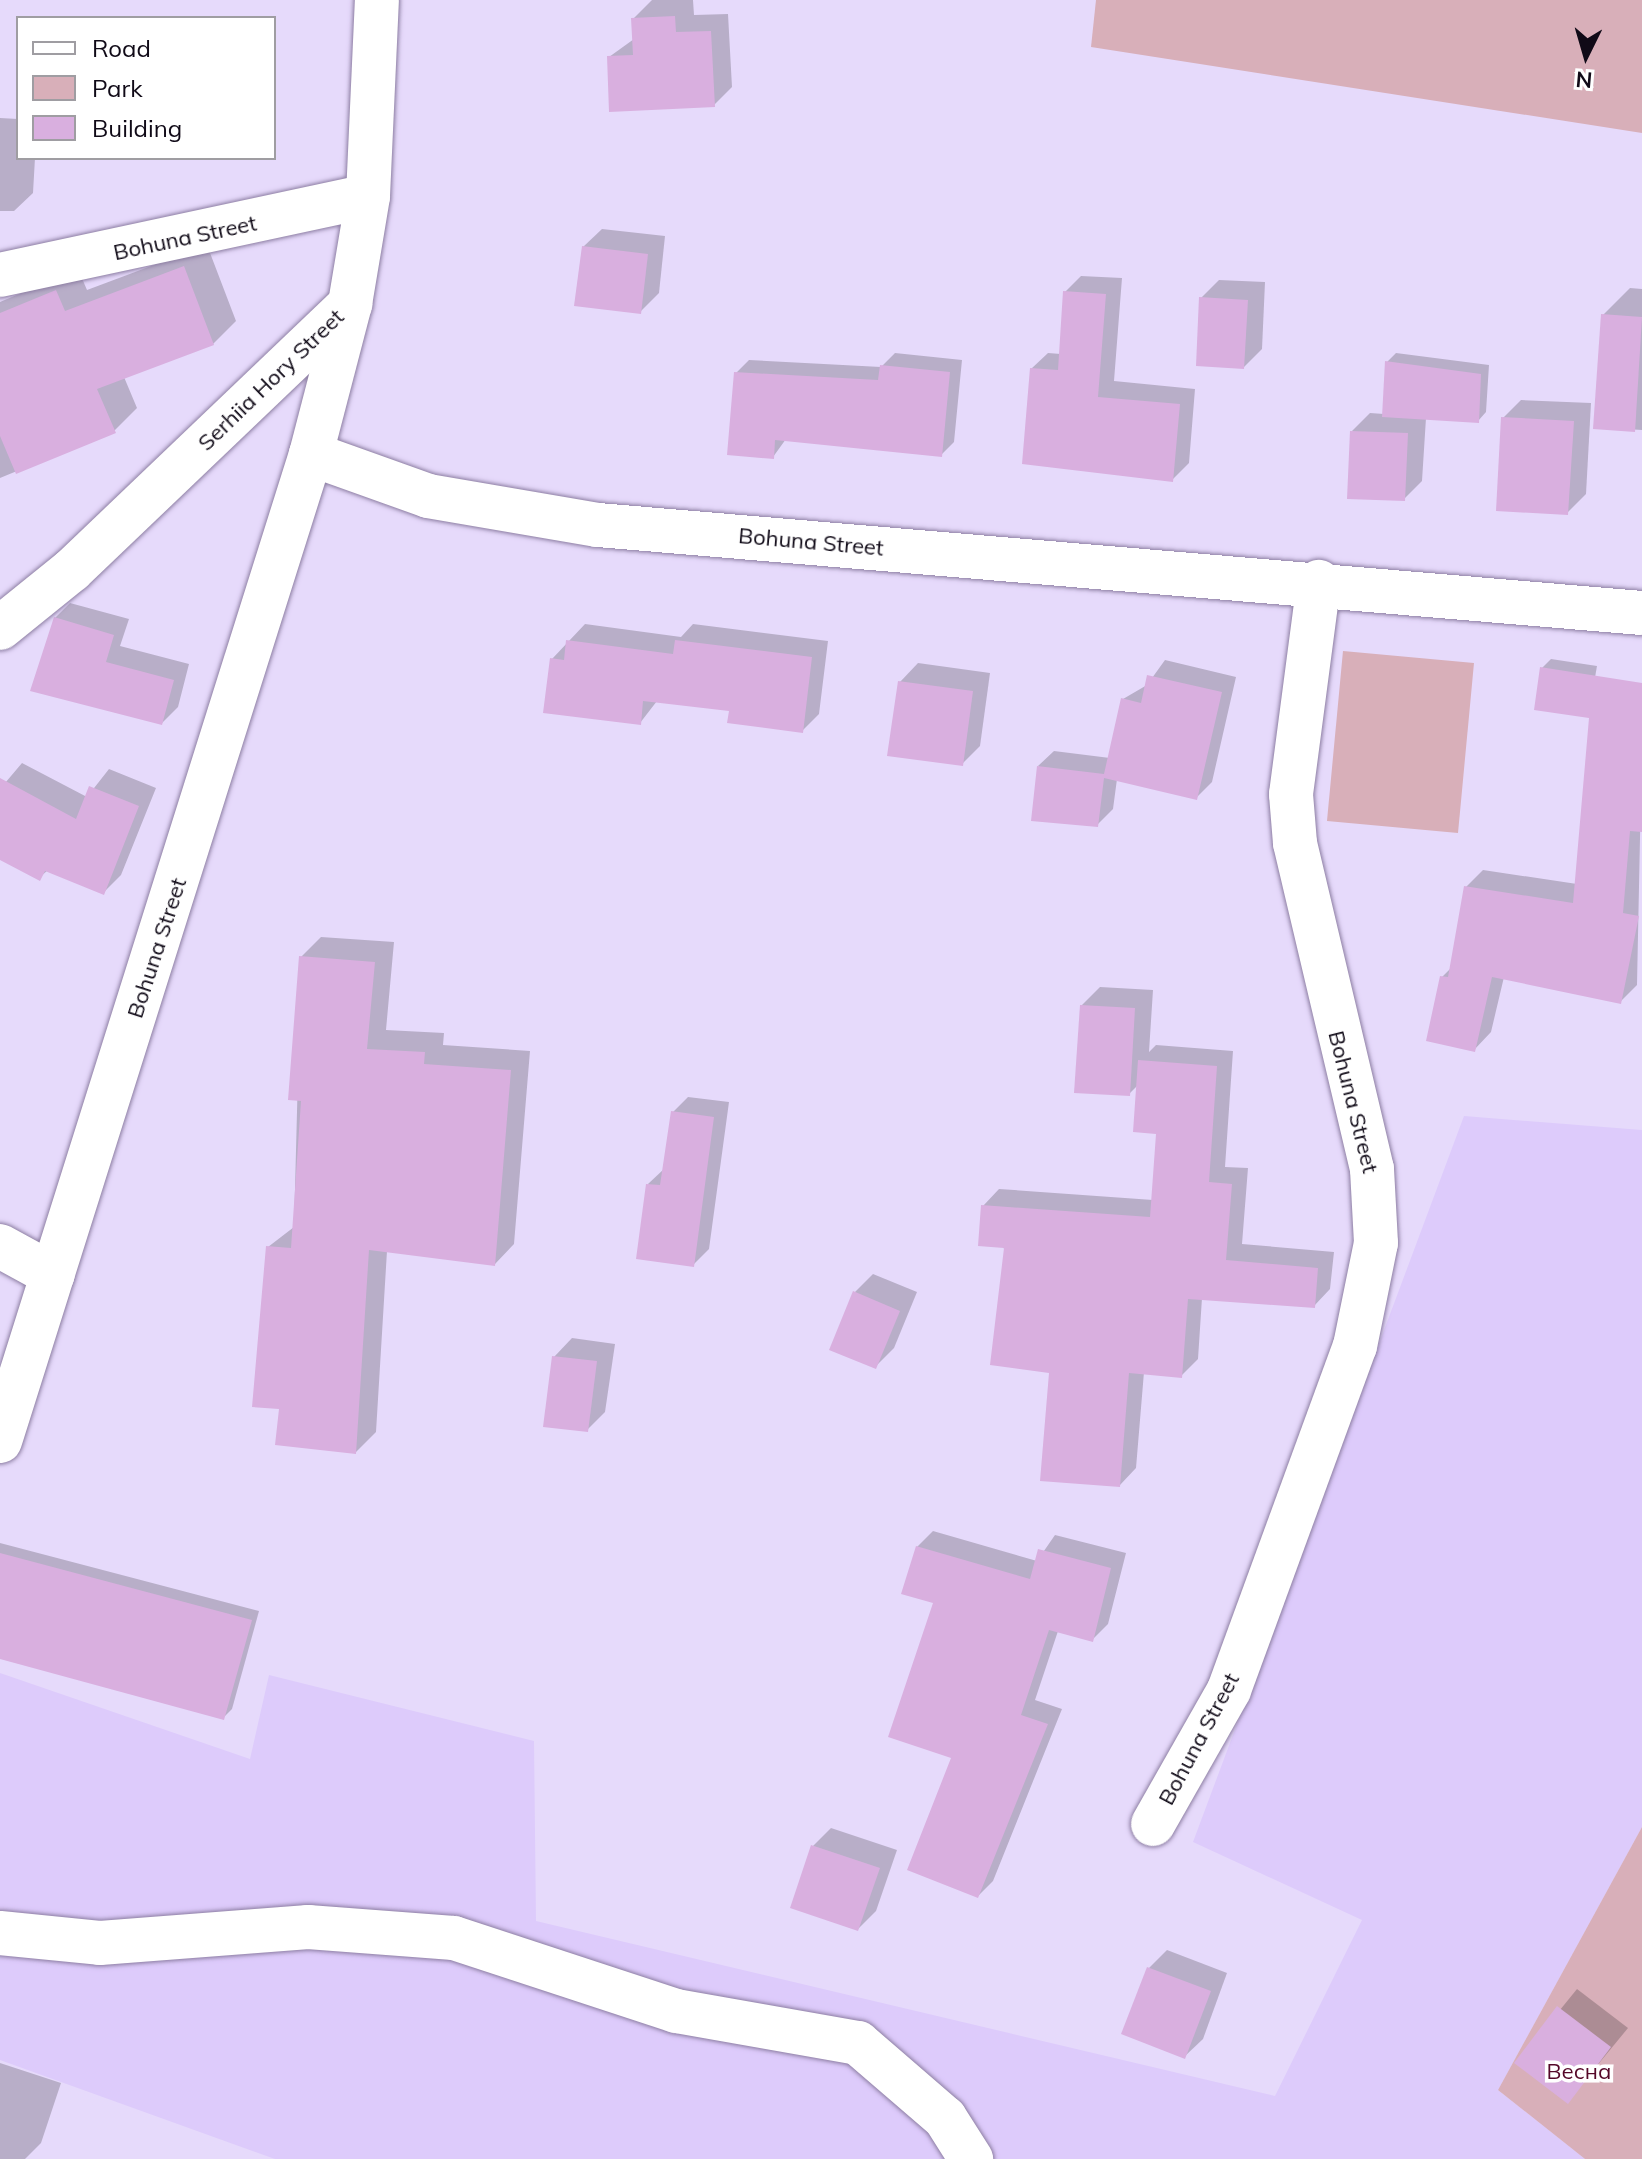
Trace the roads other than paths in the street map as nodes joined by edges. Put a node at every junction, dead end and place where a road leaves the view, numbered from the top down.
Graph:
1 (377, 0) edge
2 (368, 196) junction
3 (0, 275) edge
4 (350, 304) junction
5 (311, 454) junction
6 (1319, 582) junction
7 (1642, 613) edge
8 (0, 628) edge
9 (0, 1246) edge
10 (53, 1275) junction
11 (0, 1441) edge
12 (1153, 1824) dead end
13 (0, 1933) edge
14 (971, 2159) edge

1 - 2 street, Serhiia Hory Street
2 - 3 street, Bohuna Street
2 - 4 street, Serhiia Hory Street
4 - 5 street, Bohuna Street
4 - 8 street, Serhiia Hory Street
5 - 6 street, Bohuna Street
5 - 10 street, Bohuna Street
6 - 7 street, Bohuna Street
6 - 12 street, Bohuna Street
9 - 10 street
10 - 11 street, Bohuna Street
13 - 14 street

